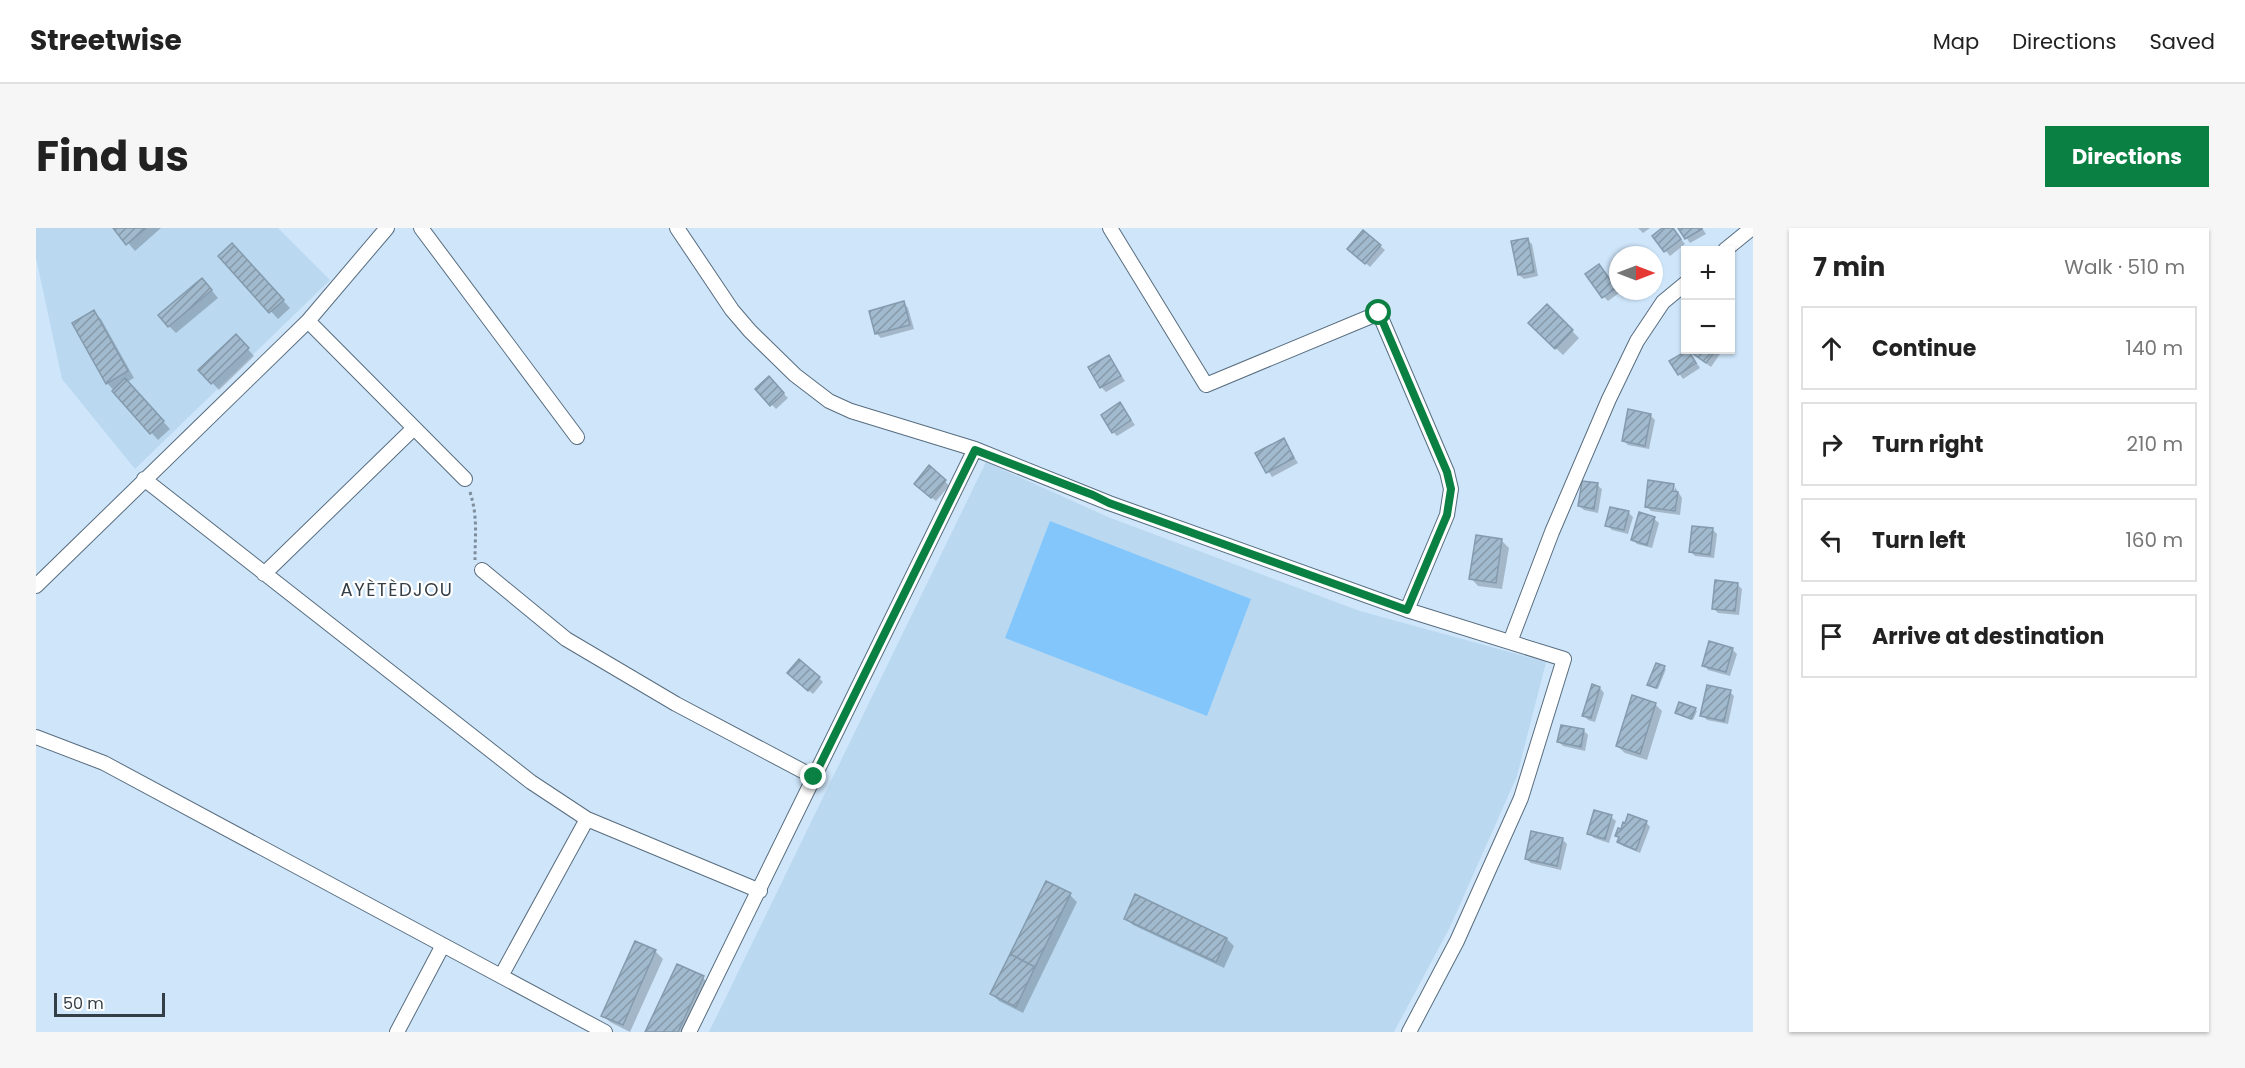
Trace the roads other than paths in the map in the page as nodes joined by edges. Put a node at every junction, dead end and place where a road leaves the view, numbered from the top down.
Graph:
1 (387, 228) edge
2 (421, 228) edge
3 (677, 228) edge
4 (1110, 228) edge
5 (1752, 228) edge
6 (1730, 246) edge
7 (1681, 287) edge
8 (308, 321) junction
9 (414, 428) junction
10 (577, 437) dead end
11 (975, 450) junction
12 (144, 479) junction
13 (465, 479) road end
14 (482, 570) road end
15 (264, 574) junction
16 (36, 586) edge
17 (1407, 610) junction
18 (1510, 642) junction
19 (36, 738) edge
20 (814, 777) junction
21 (587, 819) junction
22 (760, 891) junction
23 (443, 945) junction
24 (501, 976) junction
25 (397, 1032) edge
26 (605, 1032) edge
27 (689, 1032) edge
28 (1409, 1032) edge

1 - 8 street
2 - 10 street
3 - 11 street
4 - 17 street
5 - 6 street
7 - 18 street
8 - 9 street
8 - 12 street
9 - 13 street
9 - 15 street
11 - 17 street
11 - 20 street
12 - 15 street
12 - 16 street
14 - 20 street
15 - 21 street
17 - 18 street
18 - 28 street
19 - 23 street
20 - 22 street
21 - 22 street
21 - 24 street
22 - 27 street
23 - 24 street
23 - 25 street
24 - 26 street

